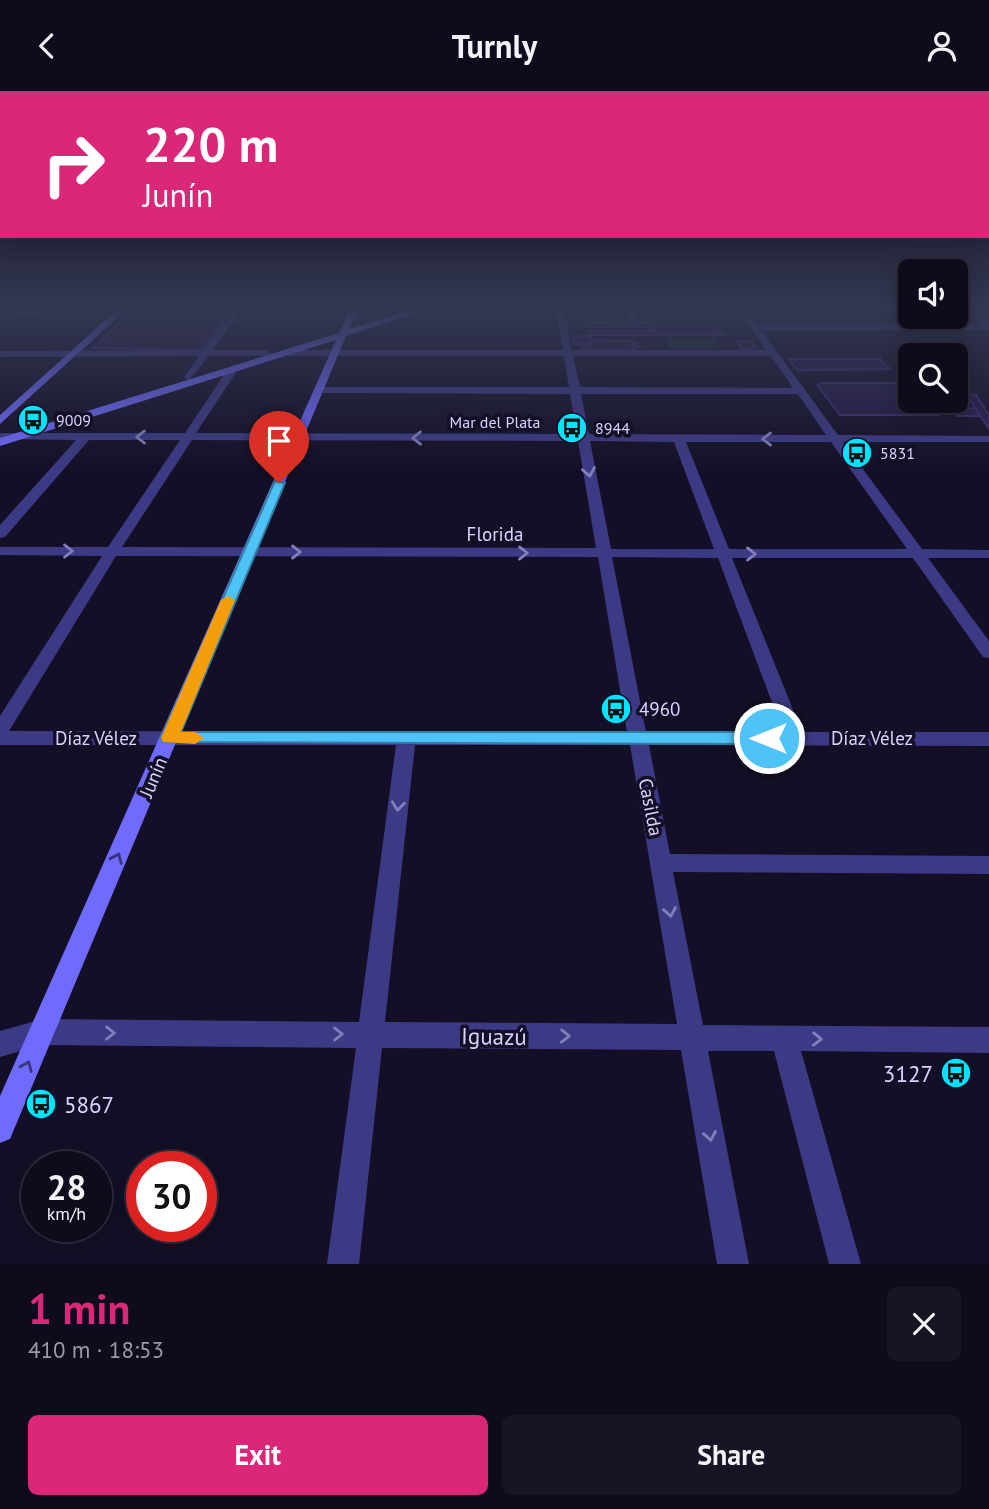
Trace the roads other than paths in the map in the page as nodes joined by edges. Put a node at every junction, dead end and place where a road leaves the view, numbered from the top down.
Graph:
1 (63, 363) edge
2 (199, 363) edge
3 (235, 363) edge
4 (251, 363) edge
5 (331, 363) edge
6 (570, 363) edge
7 (780, 363) edge
8 (233, 368) junction
9 (189, 377) junction
10 (320, 390) junction
11 (800, 391) junction
12 (575, 392) junction
13 (0, 421) edge
14 (0, 436) edge
15 (18, 436) junction
16 (86, 436) junction
17 (188, 437) junction
18 (300, 437) junction
19 (584, 438) junction
20 (679, 439) junction
21 (835, 439) junction
22 (989, 439) edge
23 (0, 442) edge
24 (0, 534) edge
25 (0, 551) edge
26 (112, 551) junction
27 (249, 552) junction
28 (604, 553) junction
29 (723, 554) junction
30 (989, 554) edge
31 (918, 555) junction
32 (989, 653) edge
33 (0, 731) edge
34 (0, 738) edge
35 (169, 738) junction
36 (406, 738) junction
37 (638, 738) junction
38 (795, 738) junction
39 (989, 739) edge
40 (662, 863) junction
41 (989, 865) edge
42 (42, 1032) junction
43 (371, 1035) junction
44 (692, 1038) junction
45 (784, 1038) junction
46 (989, 1040) edge
47 (0, 1044) edge
48 (0, 1129) edge
49 (343, 1264) edge
50 (733, 1264) edge
51 (845, 1264) edge

1 - 13 main road
2 - 9 street
3 - 9 main road
4 - 8 main road
5 - 10 main road, Junín
6 - 12 street, Casilda
7 - 11 street
8 - 15 main road
8 - 17 street
9 - 14 main road
10 - 12 street
10 - 18 main road, Junín
11 - 12 street
11 - 21 street
12 - 19 street, Casilda
14 - 15 street, Mar del Plata
15 - 16 street, Mar del Plata
15 - 23 main road
17 -> 16 street, Mar del Plata
16 - 24 street
17 - 18 street, Mar del Plata
17 - 26 street
19 -> 18 street, Mar del Plata
18 - 27 main road, Junín
19 - 20 street, Mar del Plata
19 -> 28 street, Casilda
21 -> 20 street, Mar del Plata
20 - 29 street
21 - 22 street, Mar del Plata
21 - 31 street
25 -> 26 street, Florida
26 - 27 street, Florida
26 - 33 street
27 -> 28 street, Florida
27 - 35 main road, Junín
28 - 29 street, Florida
28 - 37 street, Casilda
29 -> 31 street, Florida
29 - 38 street
30 - 31 street, Florida
31 - 32 street
34 - 35 street, Díaz Vélez
35 - 36 street, Díaz Vélez
42 -> 35 main road, Junín
36 - 37 street, Díaz Vélez
36 -> 43 street
37 - 38 street, Díaz Vélez
37 - 40 street, Casilda
38 - 39 street, Díaz Vélez
40 - 41 street
40 -> 44 street, Casilda
42 -> 43 street, Iguazú
42 - 47 street, Iguazú
48 -> 42 main road, Junín
43 -> 44 street, Iguazú
43 - 49 street
44 - 45 street, Iguazú
44 -> 50 street, Casilda
45 -> 46 street, Iguazú
45 - 51 street

